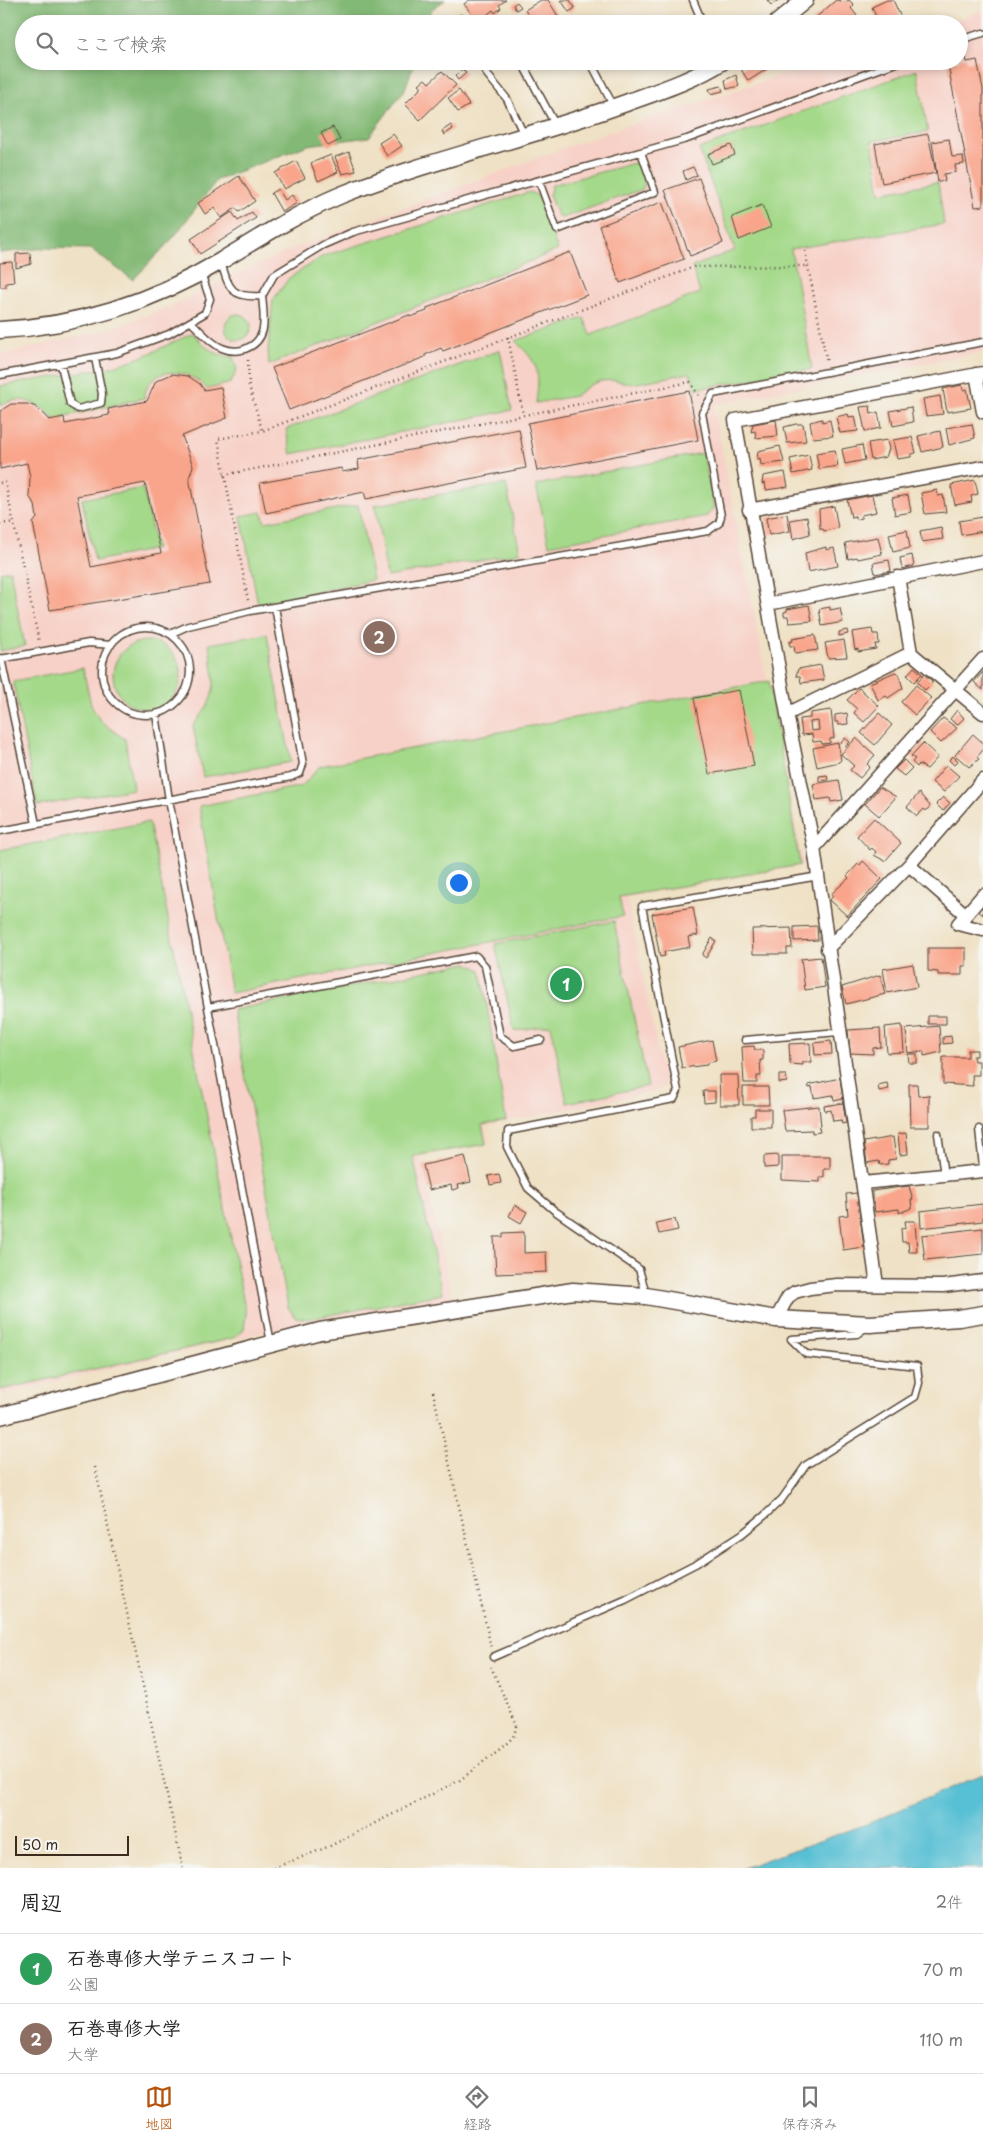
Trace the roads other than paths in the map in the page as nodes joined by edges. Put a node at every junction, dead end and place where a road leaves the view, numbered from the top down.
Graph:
1 (693, 0) edge
2 (805, 0) edge
3 (699, 15) edge
4 (787, 15) edge
5 (983, 33) edge
6 (968, 37) edge
7 (526, 70) edge
8 (595, 70) edge
9 (709, 70) edge
10 (876, 70) edge
11 (486, 72) dead end
12 (614, 107) junction
13 (556, 127) junction
14 (525, 137) junction
15 (640, 152) junction
16 (538, 181) junction
17 (220, 261) junction
18 (201, 272) junction
19 (262, 296) junction
20 (192, 323) junction
21 (0, 330) edge
22 (983, 342) edge
23 (95, 358) junction
24 (61, 365) junction
25 (979, 373) edge
26 (0, 375) edge
27 (983, 412) edge
28 (983, 467) edge
29 (749, 510) junction
30 (983, 561) edge
31 (898, 577) junction
32 (768, 604) junction
33 (275, 607) junction
34 (170, 634) junction
35 (111, 645) junction
36 (911, 652) junction
37 (0, 658) edge
38 (983, 659) edge
39 (958, 689) junction
40 (983, 713) edge
41 (156, 714) junction
42 (787, 714) junction
43 (983, 780) edge
44 (169, 800) junction
45 (36, 824) junction
46 (0, 831) edge
47 (814, 848) junction
48 (909, 865) junction
49 (819, 876) junction
50 (983, 895) edge
51 (966, 914) junction
52 (983, 930) edge
53 (827, 949) junction
54 (208, 1007) junction
55 (839, 1032) junction
56 (540, 1040) dead end
57 (745, 1040) dead end
58 (979, 1129) dead end
59 (938, 1134) dead end
60 (983, 1169) edge
61 (944, 1175) junction
62 (863, 1183) junction
63 (983, 1281) edge
64 (877, 1285) junction
65 (646, 1296) junction
66 (983, 1314) edge
67 (776, 1319) junction
68 (870, 1324) junction
69 (271, 1343) junction
70 (0, 1416) edge
71 (493, 1657) road end

1 - 3 lane
2 - 4 street
5 - 6 lane
7 - 13 lane
8 - 12 lane
9 - 12 street
10 - 15 lane
11 - 14 lane
12 - 13 street
13 - 14 street
14 - 17 street
15 - 16 lane
15 - 16 lane
16 - 19 lane
17 - 18 street
17 - 19 lane
18 - 20 lane
18 - 21 street
19 - 20 lane
20 - 23 lane
22 - 33 lane
23 - 24 lane
23 - 24 lane
24 - 26 lane
25 - 27 street
25 - 29 street
28 - 29 street
29 - 32 street
30 - 31 street
31 - 32 street
31 - 36 street
32 - 42 street
33 - 34 lane
33 - 44 lane
34 - 35 lane
34 - 41 lane
35 - 37 lane
35 - 41 lane
36 - 39 street
36 - 42 street
37 - 45 lane
38 - 39 street
39 - 40 street
39 - 47 street
41 - 44 lane
42 - 47 street
43 - 48 street
44 - 45 lane
44 - 54 lane
45 - 46 lane
47 - 49 street
48 - 51 street
48 - 53 street
49 - 53 street
49 - 65 lane
50 - 51 street
51 - 52 street
53 - 55 street
54 - 56 lane
54 - 69 lane
55 - 57 lane
55 - 62 street
58 - 60 lane
59 - 61 lane
60 - 61 street
61 - 62 street
62 - 64 street
63 - 64 street
64 - 67 street
65 - 67 street
65 - 69 street
66 - 68 street
67 - 68 street
68 - 71 lane
69 - 70 street

